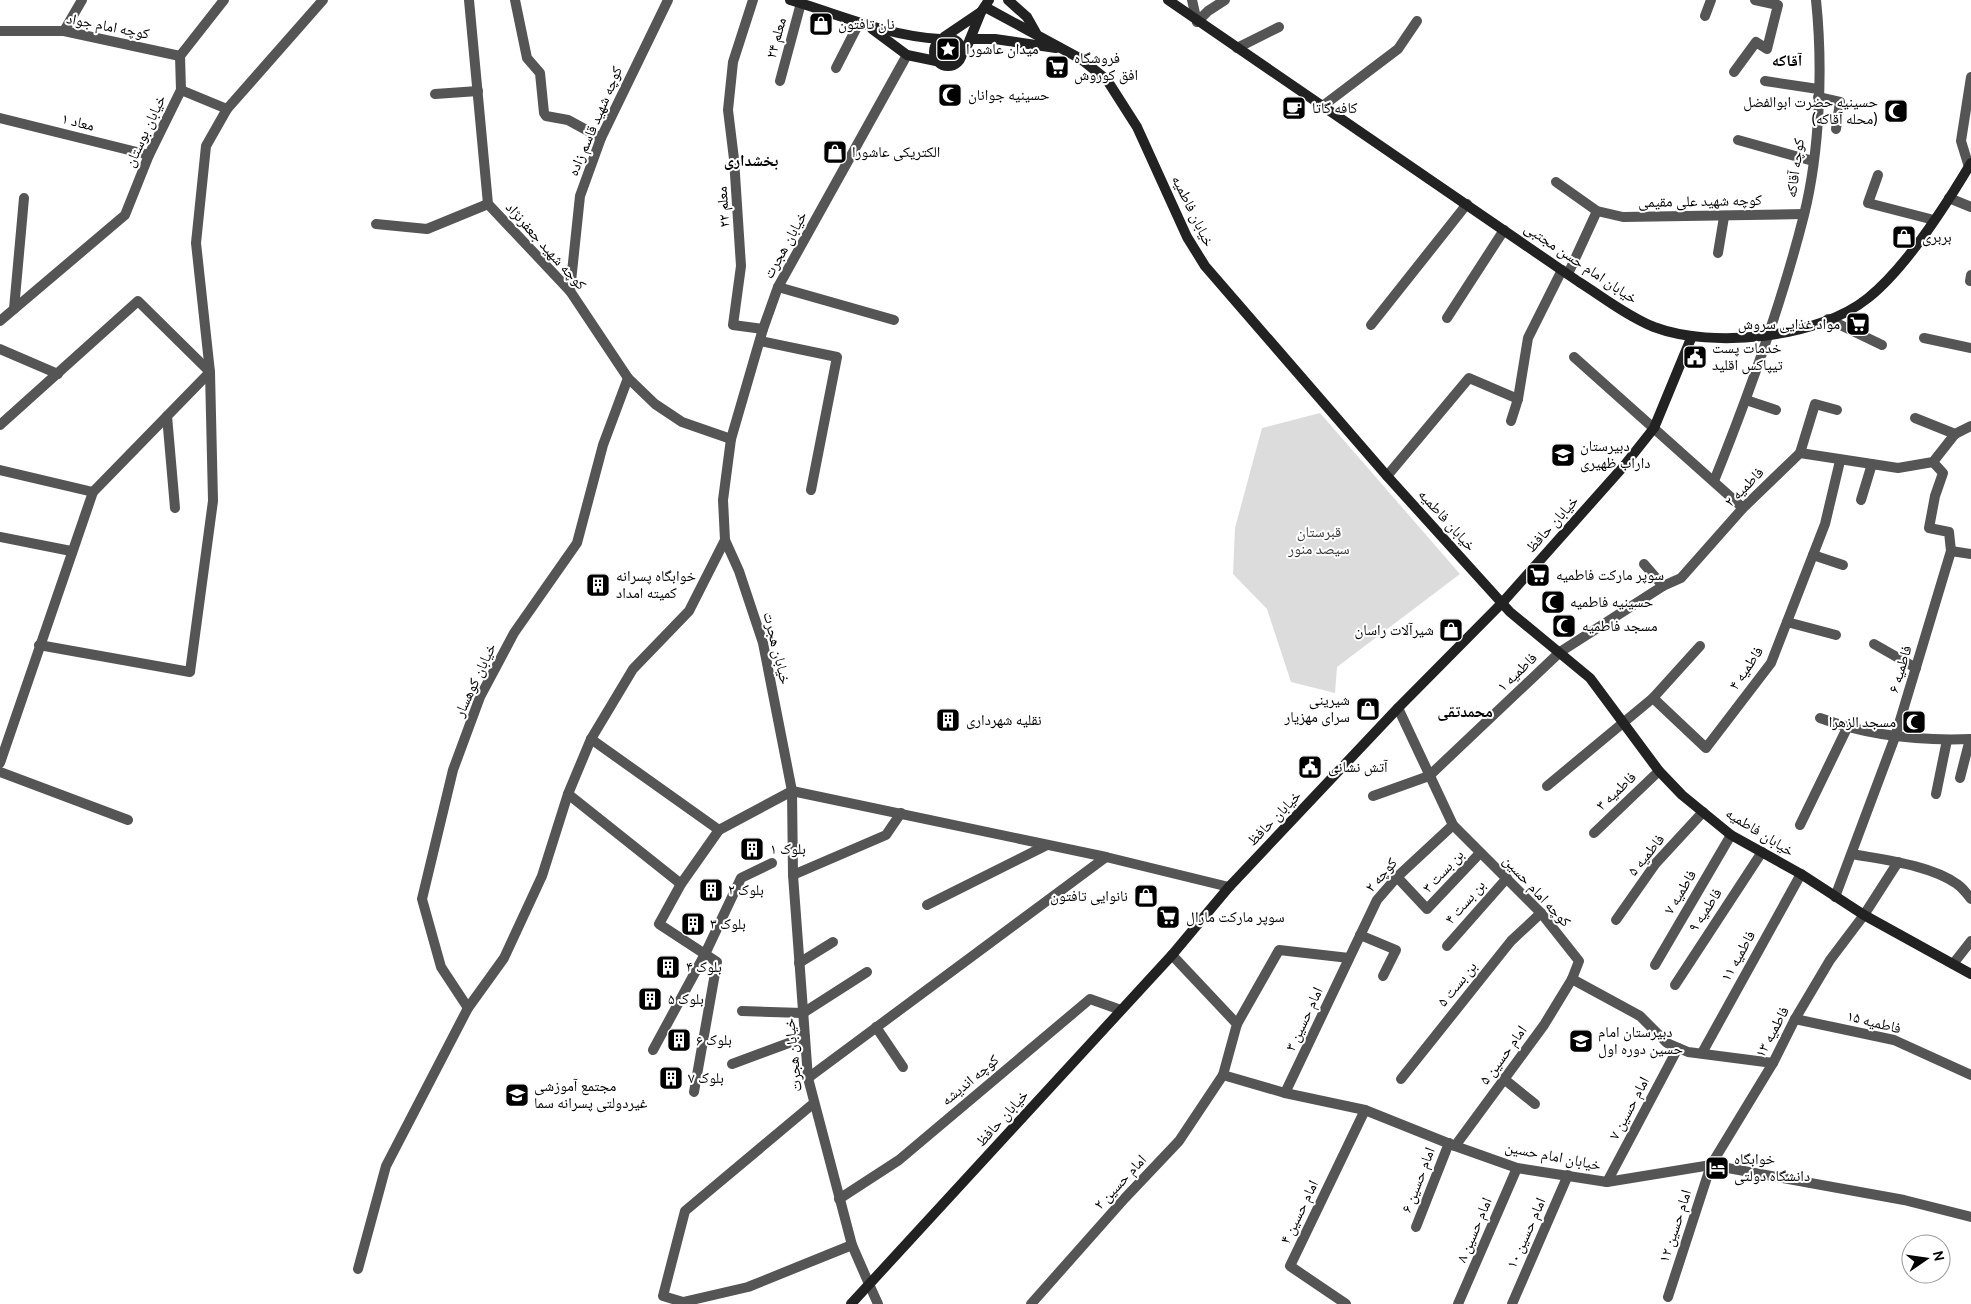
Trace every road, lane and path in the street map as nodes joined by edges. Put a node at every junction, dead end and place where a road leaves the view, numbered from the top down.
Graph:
1 (82, 0) edge
2 (224, 0) edge
3 (323, 0) edge
4 (469, 0) edge
5 (515, 0) edge
6 (668, 0) edge
7 (753, 0) edge
8 (790, 0) edge
9 (1008, 0) edge
10 (1168, 0) edge
11 (1192, 0) edge
12 (1225, 0) edge
13 (1711, 0) edge
14 (1756, 0) edge
15 (1816, 0) edge
16 (801, 3) junction
17 (985, 6) edge
18 (1705, 16) dead end
19 (1417, 21) dead end
20 (1197, 22) junction
21 (864, 25) junction
22 (1279, 27) dead end
23 (0, 31) edge
24 (64, 31) junction
25 (1037, 34) junction
26 (912, 38) junction
27 (942, 38) junction
28 (971, 39) junction
29 (1059, 48) junction
30 (1237, 48) junction
31 (962, 54) junction
32 (908, 55) junction
33 (180, 56) junction
34 (936, 61) junction
35 (836, 68) dead end
36 (1734, 72) dead end
37 (1971, 77) edge
38 (780, 81) dead end
39 (1765, 81) dead end
40 (181, 90) junction
41 (478, 91) junction
42 (1818, 93) junction
43 (435, 94) dead end
44 (1324, 105) junction
45 (227, 109) junction
46 (0, 118) edge
47 (1836, 128) dead end
48 (601, 138) junction
49 (1738, 140) dead end
50 (149, 155) junction
51 (1813, 161) junction
52 (1970, 165) edge
53 (1878, 175) dead end
54 (1556, 182) dead end
55 (24, 198) dead end
56 (1950, 198) junction
57 (488, 204) junction
58 (1467, 204) junction
59 (1971, 207) edge
60 (1597, 210) junction
61 (1804, 214) junction
62 (1724, 217) junction
63 (1934, 220) junction
64 (376, 224) dead end
65 (1504, 230) junction
66 (1718, 253) dead end
67 (1565, 272) junction
68 (778, 287) junction
69 (570, 291) junction
70 (14, 309) junction
71 (1447, 318) dead end
72 (1828, 319) junction
73 (0, 320) edge
74 (894, 320) dead end
75 (1371, 325) dead end
76 (763, 329) junction
77 (1692, 336) junction
78 (1767, 336) junction
79 (1924, 338) dead end
80 (760, 342) junction
81 (1882, 344) dead end
82 (1971, 348) edge
83 (0, 349) edge
84 (1574, 357) dead end
85 (210, 372) junction
86 (58, 374) junction
87 (628, 378) junction
88 (1518, 398) junction
89 (1746, 400) junction
90 (1776, 410) dead end
91 (1837, 410) dead end
92 (167, 416) junction
93 (1915, 418) dead end
94 (1511, 421) dead end
95 (0, 425) edge
96 (1971, 426) edge
97 (1654, 428) junction
98 (1955, 434) junction
99 (731, 439) junction
100 (1800, 454) junction
101 (1840, 461) junction
102 (1933, 462) junction
103 (1872, 464) junction
104 (0, 470) edge
105 (1387, 476) junction
106 (1714, 481) junction
107 (811, 490) dead end
108 (93, 492) junction
109 (1861, 500) dead end
110 (175, 508) dead end
111 (1743, 508) junction
112 (0, 537) edge
113 (725, 540) junction
114 (1951, 550) junction
115 (71, 552) junction
116 (1971, 554) edge
117 (1813, 555) junction
118 (1644, 564) dead end
119 (1843, 565) dead end
120 (1663, 586) junction
121 (1502, 603) junction
122 (1787, 622) junction
123 (1836, 635) dead end
124 (1874, 644) dead end
125 (40, 645) junction
126 (1700, 646) dead end
127 (1560, 652) junction
128 (1916, 668) junction
129 (1653, 698) junction
130 (1398, 708) junction
131 (1820, 718) dead end
132 (1623, 722) junction
133 (1847, 728) junction
134 (1895, 737) junction
135 (591, 739) junction
136 (1970, 739) edge
137 (1947, 740) junction
138 (0, 762) edge
139 (1659, 771) junction
140 (0, 772) edge
141 (1429, 776) junction
142 (1960, 778) dead end
143 (1547, 786) dead end
144 (792, 792) junction
145 (568, 794) junction
146 (1936, 794) dead end
147 (1374, 796) dead end
148 (1703, 812) junction
149 (901, 813) junction
150 (128, 820) dead end
151 (1453, 825) junction
152 (1800, 825) dead end
153 (719, 830) junction
154 (1594, 832) dead end
155 (1731, 835) junction
156 (1047, 845) junction
157 (1762, 852) junction
158 (1480, 853) junction
159 (1852, 854) junction
160 (1106, 857) junction
161 (1898, 862) junction
162 (772, 863) dead end
163 (1801, 874) junction
164 (793, 875) junction
165 (1397, 877) junction
166 (1506, 878) junction
167 (681, 884) junction
168 (1229, 887) junction
169 (1835, 896) junction
170 (1971, 899) edge
171 (927, 905) dead end
172 (1541, 912) junction
173 (1864, 915) junction
174 (1616, 920) dead end
175 (1360, 935) junction
176 (1971, 941) edge
177 (833, 942) dead end
178 (1447, 946) dead end
179 (705, 954) junction
180 (1172, 955) junction
181 (1349, 958) junction
182 (799, 963) junction
183 (1953, 964) junction
184 (1655, 965) dead end
185 (867, 972) dead end
186 (1971, 974) edge
187 (1383, 976) dead end
188 (1572, 979) junction
189 (1674, 985) dead end
190 (468, 1008) junction
191 (1121, 1010) junction
192 (742, 1011) dead end
193 (803, 1013) junction
194 (1795, 1019) junction
195 (1237, 1024) junction
196 (876, 1027) junction
197 (805, 1037) junction
198 (1678, 1048) junction
199 (653, 1050) dead end
200 (1702, 1053) junction
201 (732, 1064) dead end
202 (1773, 1064) junction
203 (904, 1067) dead end
204 (1223, 1075) junction
205 (1971, 1075) edge
206 (808, 1078) junction
207 (1401, 1079) dead end
208 (1504, 1080) junction
209 (694, 1092) dead end
210 (1286, 1093) junction
211 (814, 1103) junction
212 (1535, 1104) dead end
213 (1365, 1110) junction
214 (1452, 1145) junction
215 (1711, 1165) junction
216 (1517, 1168) junction
217 (1568, 1175) junction
218 (1607, 1182) junction
219 (839, 1199) junction
220 (1971, 1217) edge
221 (1416, 1227) dead end
222 (852, 1245) junction
223 (358, 1269) dead end
224 (869, 1284) junction
225 (1668, 1296) dead end
226 (851, 1304) edge
227 (878, 1304) edge
228 (1031, 1304) edge
229 (1346, 1304) edge
230 (1458, 1304) edge
231 (1512, 1304) edge

1 - 24 street
2 - 33 street
3 - 45 street
4 - 41 street, کوچه شهید جعفرنژاد
5 - 48 street
6 - 48 street, کوچه شهید قاسم زاده
7 - 76 street, معلم ۲۲
8 - 16 main road
9 - 25 main road
10 - 20 main road, خیابان امام حسن مجتبی
11 - 20 street
12 - 20 street
13 - 18 street
14 - 36 street
15 - 42 street, کوچه آقاکه
16 - 21 main road
16 - 38 street, معلم ۲۴
17 - 25 main road, خیابان فاطمیه
17 - 27 main road
17 - 28 main road
19 - 44 street
20 - 30 main road, خیابان امام حسن مجتبی
21 - 26 main road
21 - 32 main road
21 - 35 street
22 - 30 street
23 - 24 street, کوچه امام جواد
24 - 33 street, کوچه امام جواد
25 - 29 main road, خیابان فاطمیه
26 - 27 main road
26 - 32 main road
27 - 31 main road
27 - 34 main road
28 - 29 main road
28 - 31 main road
29 - 105 main road, خیابان فاطمیه
30 - 44 main road, خیابان امام حسن مجتبی
31 - 34 main road
32 - 34 main road
32 - 68 street, خیابان هجرت
33 - 40 street
37 - 52 street
39 - 42 street
40 - 45 street, خیابان بوستان
40 - 50 street, خیابان بوستان
41 - 43 street
41 - 57 street, کوچه شهید جعفرنژاد
42 - 47 street
42 - 51 street, کوچه آقاکه
44 - 58 main road, خیابان امام حسن مجتبی
45 - 85 street
46 - 50 street, معاد ۱
48 - 69 street, کوچه شهید قاسم زاده
49 - 51 street
50 - 70 street, خیابان بوستان
51 - 61 street, کوچه آقاکه
52 - 56 main road, خیابان امام حسن مجتبی
53 - 63 street
54 - 60 street, کوچه شهید علی مقیمی
55 - 70 street
56 - 59 street
56 - 63 main road, خیابان امام حسن مجتبی
57 - 64 street
57 - 69 street, کوچه شهید جعفرنژاد
58 - 65 main road, خیابان امام حسن مجتبی
58 - 75 street
60 - 62 street, کوچه شهید علی مقیمی
60 - 67 street
61 - 62 street, کوچه شهید علی مقیمی
61 - 78 street, کوچه آقاکه
62 - 66 street
63 - 72 main road, خیابان امام حسن مجتبی
65 - 67 main road, خیابان امام حسن مجتبی
65 - 71 street
67 - 77 main road, خیابان امام حسن مجتبی
67 - 88 street
68 - 74 street
68 - 76 street, خیابان هجرت
69 - 87 street, کوچه شهید جعفرنژاد
70 - 73 street, خیابان بوستان
72 - 78 main road, خیابان امام حسن مجتبی
72 - 81 street
76 - 80 street, خیابان هجرت
77 - 78 main road, خیابان امام حسن مجتبی
77 - 97 main road, خیابان حافظ
78 - 89 street, کوچه آقاکه
79 - 82 street
80 - 99 street, خیابان هجرت
80 - 107 street
83 - 86 street
84 - 97 street
85 - 86 street
85 - 92 street
85 - 125 street
86 - 95 street
87 - 99 street, کوچه شهید جعفرنژاد
87 - 190 street, خیابان کوهسار
88 - 94 street
88 - 105 street
89 - 90 street
89 - 106 street, کوچه آقاکه
91 - 100 street
92 - 108 street
92 - 110 street
93 - 98 street
96 - 98 street
97 - 106 street
97 - 121 main road, خیابان حافظ
98 - 102 street
99 - 113 street, خیابان هجرت
100 - 101 street
100 - 111 street, فاطمیه ۲
101 - 103 street
101 - 117 street, فاطمیه ۴
102 - 103 street
102 - 114 street
103 - 109 street
104 - 108 street
105 - 121 main road, خیابان فاطمیه
106 - 111 street
108 - 115 street
111 - 120 street, فاطمیه ۲
112 - 115 street
113 - 135 street
113 - 144 street, خیابان هجرت
114 - 116 street
114 - 128 street, فاطمیه ۶
115 - 125 street
117 - 119 street
117 - 122 street, فاطمیه ۴
118 - 120 street
120 - 127 street, فاطمیه ۲
121 - 127 main road, خیابان فاطمیه
121 - 130 main road, خیابان حافظ
122 - 123 street
122 - 129 street, فاطمیه ۴
124 - 128 street
125 - 138 street
126 - 129 street
127 - 132 main road, خیابان فاطمیه
127 - 141 street, فاطمیه ۱
128 - 134 street, فاطمیه ۶
129 - 132 street
130 - 141 street, کوچه امام حسین
130 - 168 main road, خیابان حافظ
131 - 133 street
132 - 139 main road, خیابان فاطمیه
132 - 143 street
133 - 134 street
133 - 152 street
134 - 137 street
134 - 159 street, فاطمیه ۶
135 - 145 street
135 - 153 street
136 - 137 street
136 - 142 street
137 - 146 street
139 - 148 main road, خیابان فاطمیه
139 - 154 street, فاطمیه ۳
140 - 150 street
141 - 147 street
141 - 151 street, کوچه امام حسین
144 - 149 street
144 - 153 street
144 - 164 street, خیابان هجرت
145 - 167 street
145 - 190 street
148 - 155 main road, خیابان فاطمیه
148 - 174 street, فاطمیه ۵
149 - 156 street
149 - 164 street
151 - 158 street, کوچه امام حسین
151 - 165 street, کوچه ۲
153 - 167 street
155 - 157 main road, خیابان فاطمیه
155 - 184 street, فاطمیه ۷
156 - 160 street
156 - 171 street
157 - 163 main road, خیابان فاطمیه
157 - 189 street, فاطمیه ۹
158 - 165 street, بن بست ۳
158 - 166 street, کوچه امام حسین
159 - 161 street
159 - 169 street, فاطمیه ۶
160 - 168 street
160 - 196 street
161 - 170 street
161 - 173 street, فاطمیه ۱۳
162 - 179 street
163 - 169 main road, خیابان فاطمیه
163 - 200 street, فاطمیه ۱۱
164 - 182 street, خیابان هجرت
165 - 175 street, کوچه ۲
166 - 172 street, کوچه امام حسین
166 - 178 street, بن بست ۴
167 - 179 street
168 - 180 main road, خیابان حافظ
169 - 173 main road, خیابان فاطمیه
172 - 188 street, کوچه امام حسین
172 - 207 street, بن بست ۵
173 - 183 main road, خیابان فاطمیه
173 - 194 street, فاطمیه ۱۳
175 - 181 street, کوچه ۲
175 - 187 street
176 - 183 street
177 - 182 street
179 - 199 street
179 - 209 street
180 - 191 main road, خیابان حافظ
180 - 195 street
181 - 195 street
181 - 210 street, امام حسین ۳
182 - 193 street, خیابان هجرت
183 - 186 main road, خیابان فاطمیه
185 - 193 street
188 - 198 street
188 - 208 street, امام حسین ۵
190 - 223 street
191 - 219 street, کوچه اندیشه
191 - 224 main road, خیابان حافظ
192 - 193 street
193 - 197 street, خیابان هجرت
194 - 202 street, فاطمیه ۱۳
194 - 205 street, فاطمیه ۱۵
195 - 204 street
196 - 203 street
196 - 206 street
197 - 201 street
197 - 206 street, خیابان هجرت
198 - 200 street
198 - 218 street, امام حسین ۷
200 - 202 street
202 - 215 street, فاطمیه ۱۳
204 - 210 street, خیابان امام حسین
204 - 228 street, امام حسین ۲
206 - 211 street, خیابان هجرت
208 - 212 street
208 - 214 street, امام حسین ۵
210 - 213 street, خیابان امام حسین
211 - 219 street, خیابان هجرت
211 - 222 street
213 - 214 street, خیابان امام حسین
213 - 229 street, امام حسین ۴
214 - 216 street, خیابان امام حسین
214 - 221 street, امام حسین ۶
215 - 218 street, خیابان امام حسین
215 - 220 street, خیابان امام حسین
215 - 225 street, امام حسین ۱۲
216 - 217 street, خیابان امام حسین
216 - 230 street, امام حسین ۸
217 - 218 street, خیابان امام حسین
217 - 231 street, امام حسین ۱۰
219 - 222 street, خیابان هجرت
222 - 224 street, خیابان هجرت
224 - 226 main road, خیابان حافظ
224 - 227 street

